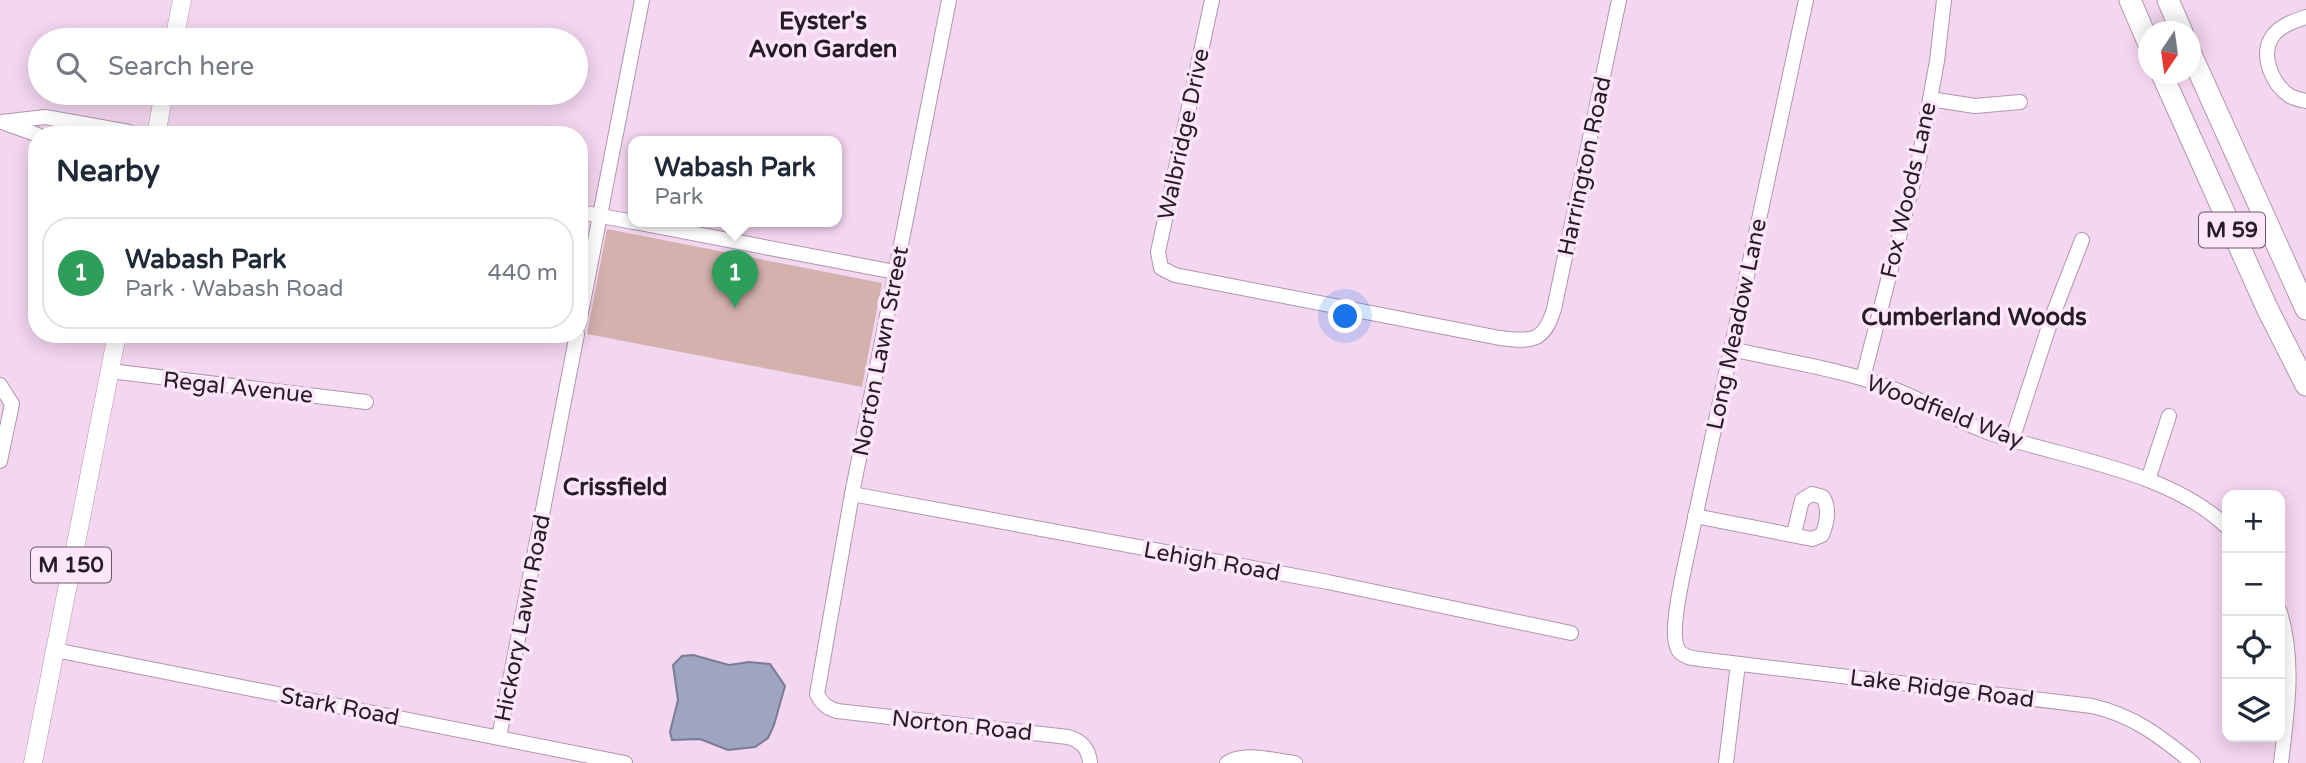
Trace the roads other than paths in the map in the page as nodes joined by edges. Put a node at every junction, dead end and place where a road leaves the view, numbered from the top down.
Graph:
1 (182, 0) edge
2 (642, 0) edge
3 (949, 0) edge
4 (1212, 0) edge
5 (1619, 0) edge
6 (1806, 0) edge
7 (1944, 0) edge
8 (2130, 0) edge
9 (2168, 0) edge
10 (2306, 17) edge
11 (2139, 21) edge
12 (2177, 21) edge
13 (176, 28) edge
14 (2201, 75) edge
15 (2166, 84) edge
16 (1930, 99) junction
17 (2020, 102) dead end
18 (2306, 102) edge
19 (162, 105) edge
20 (1, 122) edge
21 (95, 126) edge
22 (158, 126) edge
23 (28, 131) edge
24 (588, 214) edge
25 (600, 216) junction
26 (628, 221) edge
27 (660, 227) edge
28 (2082, 240) dead end
29 (895, 272) junction
30 (588, 277) edge
31 (2306, 309) edge
32 (1545, 331) joint
33 (115, 343) edge
34 (575, 343) edge
35 (1731, 349) junction
36 (110, 371) junction
37 (1863, 378) junction
38 (2306, 385) edge
39 (0, 386) edge
40 (366, 402) dead end
41 (2169, 416) dead end
42 (2012, 440) junction
43 (0, 461) edge
44 (2148, 480) junction
45 (852, 494) junction
46 (1695, 516) junction
47 (2222, 523) edge
48 (1794, 534) dead end
49 (2281, 616) edge
50 (1571, 633) dead end
51 (55, 650) junction
52 (1678, 650) joint
53 (1738, 664) junction
54 (821, 701) joint
55 (499, 737) junction
56 (33, 763) edge
57 (625, 763) edge
58 (1090, 763) edge
59 (1227, 763) edge
60 (1295, 763) edge
61 (1726, 763) edge
62 (2193, 763) edge
63 (2281, 763) edge

1 - 13 main road
2 - 25 street
3 - 29 street, Norton Lawn Street
4 - 32 street, Walbridge Drive
5 - 32 street, Harrington Road
6 - 35 street, Long Meadow Lane
7 - 16 street, Fox Woods Lane
8 - 11 highway
9 - 12 highway
10 - 18 street
14 - 31 highway, M 59
15 - 38 highway, M 59
16 - 17 street
16 - 37 street, Fox Woods Lane
19 - 22 main road
20 - 21 street
20 - 23 street
24 - 25 street
25 - 26 street
25 - 30 street
27 - 29 street
28 - 42 street
29 - 45 street, Norton Lawn Street
33 - 36 main road, M 150
34 - 55 street, Hickory Lawn Road
35 - 37 street, Woodfield Way
35 - 46 street, Long Meadow Lane
36 - 40 street, Regal Avenue
36 - 51 main road, M 150
37 - 42 street, Woodfield Way
39 - 43 street
41 - 44 street
42 - 44 street, Woodfield Way
44 - 47 street, Woodfield Way
45 - 50 street, Lehigh Road
45 - 54 street, Norton Lawn Street
46 - 48 street
46 - 52 street, Long Meadow Lane
49 - 63 street
51 - 55 street, Stark Road
51 - 56 main road, M 150
52 - 53 street, Lake Ridge Road
53 - 61 street
53 - 62 street, Lake Ridge Road
54 - 58 street, Norton Road
55 - 57 street, Stark Road
59 - 60 street

